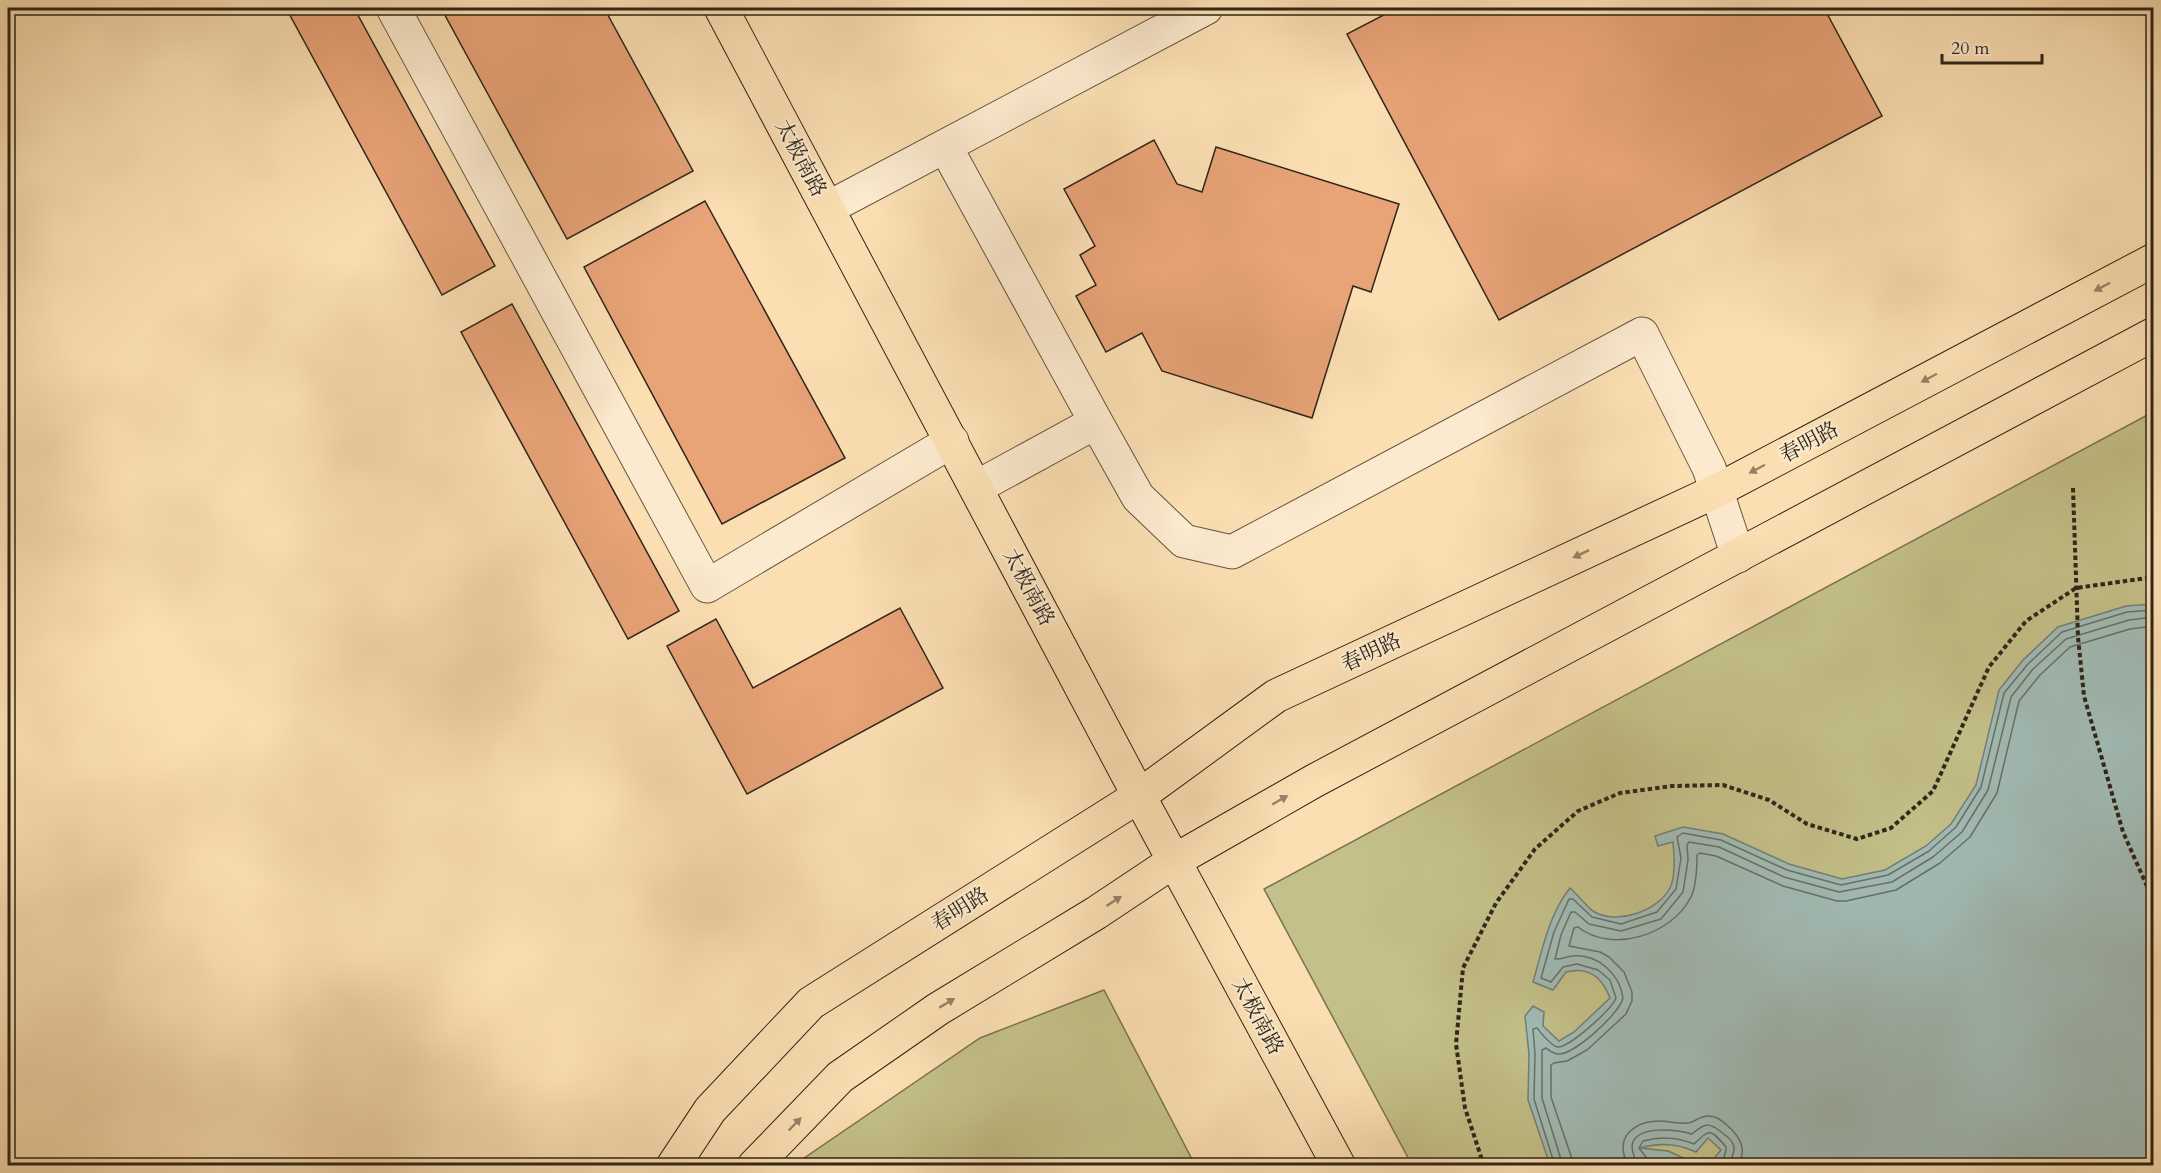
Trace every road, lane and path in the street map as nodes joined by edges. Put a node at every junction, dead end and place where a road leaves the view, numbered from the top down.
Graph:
1 (393, 8) edge
2 (721, 8) edge
3 (1206, 8) edge
4 (945, 146) junction
5 (828, 208) junction
6 (2154, 260) edge
7 (2154, 334) edge
8 (1096, 422) junction
9 (952, 441) junction
10 (976, 487) junction
11 (2073, 488) dead end
12 (1716, 490) junction
13 (1738, 556) junction
14 (2154, 577) edge
15 (2076, 588) junction
16 (1139, 796) junction
17 (1174, 861) junction
18 (2154, 902) edge
19 (674, 1166) edge
20 (754, 1166) edge
21 (1339, 1166) edge
22 (1484, 1166) edge

1 - 9 street
2 - 5 main road, 太极南路
3 - 4 street
4 - 5 street
4 - 8 street
5 - 9 main road, 太极南路
6 -> 12 main road, 春明路
7 - 13 main road
8 - 10 street
8 - 12 street
9 - 10 main road, 太极南路
10 - 16 main road, 太极南路
11 - 15 path
12 - 13 street
12 -> 16 main road, 春明路
17 -> 13 main road
14 - 15 path
15 - 18 path
15 - 22 path
16 - 17 main road, 太极南路
16 - 19 main road, 春明路
20 -> 17 main road
17 - 21 main road, 太极南路

